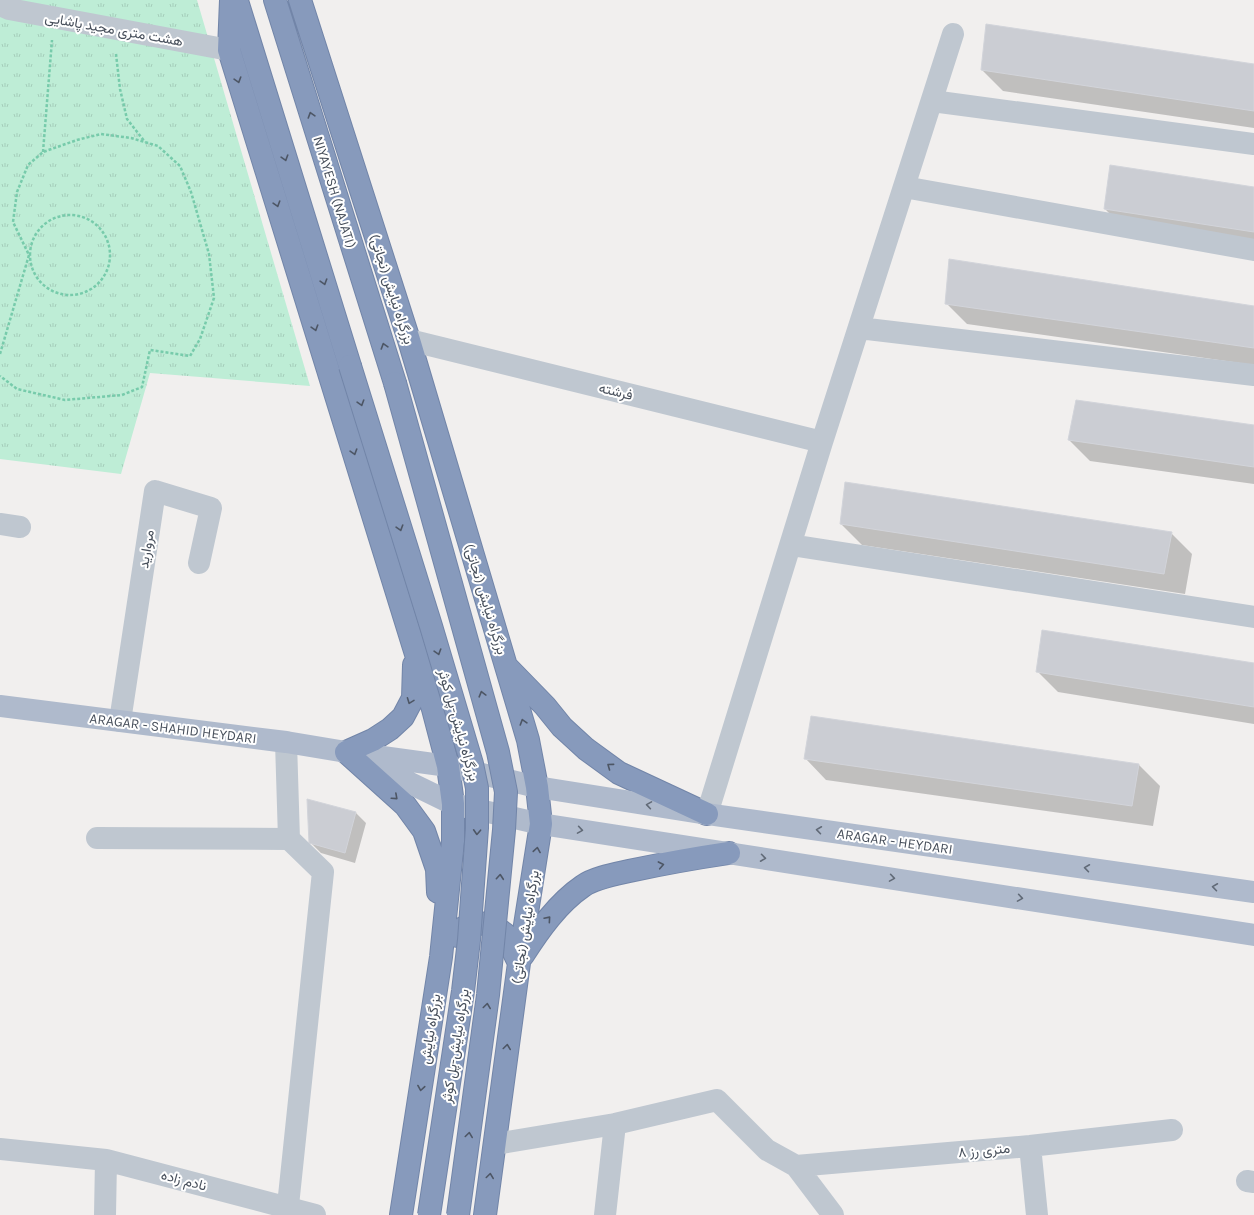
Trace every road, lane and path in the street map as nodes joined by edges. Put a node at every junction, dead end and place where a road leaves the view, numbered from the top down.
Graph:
1 (231, 0) edge
2 (236, 0) edge
3 (275, 0) edge
4 (300, 0) edge
5 (0, 5) edge
6 (52, 34) dead end
7 (953, 34) dead end
8 (229, 50) junction
9 (116, 53) dead end
10 (932, 101) junction
11 (145, 142) junction
12 (1254, 144) edge
13 (44, 152) junction
14 (904, 187) junction
15 (1254, 250) edge
16 (29, 255) junction
17 (859, 328) junction
18 (409, 340) junction
19 (0, 354) edge
20 (1254, 375) edge
21 (0, 376) edge
22 (395, 383) joint
23 (822, 442) junction
24 (791, 544) junction
25 (199, 563) dead end
26 (1254, 617) edge
27 (415, 649) junction
28 (506, 667) junction
29 (0, 706) edge
30 (120, 721) junction
31 (286, 742) junction
32 (346, 752) junction
33 (448, 766) junction
34 (537, 787) junction
35 (453, 804) junction
36 (707, 814) junction
37 (541, 824) junction
38 (97, 838) dead end
39 (289, 839) junction
40 (729, 853) junction
41 (1254, 892) edge
42 (1254, 935) edge
43 (441, 957) junction
44 (518, 963) junction
45 (615, 1124) junction
46 (1172, 1130) dead end
47 (495, 1144) junction
48 (1030, 1146) junction
49 (0, 1149) edge
50 (106, 1160) junction
51 (796, 1166) junction
52 (287, 1211) edge
53 (105, 1215) edge
54 (315, 1215) edge
55 (401, 1215) edge
56 (429, 1215) edge
57 (458, 1215) edge
58 (485, 1215) edge
59 (605, 1215) edge
60 (832, 1215) edge
61 (1037, 1215) edge

1 - 8 highway
2 -> 56 highway, بزرگراه نیایش-پل کوثر, bridge
22 -> 3 highway, NIYAYESH (NAJATI)
4 - 18 highway, بزرگراه نیایش (نجاتی)
5 - 8 street, هشت متری مجید پاشایی
6 - 13 path
7 - 10 street
8 -> 27 highway
9 - 11 path
10 - 12 street
10 - 14 street
11 - 13 path
11 - 21 path
13 - 16 path
14 - 15 street
14 - 17 street
16 - 16 path
16 - 19 path
17 - 20 street
17 - 23 street
18 - 23 street, فرشته
18 - 28 highway, بزرگراه نیایش (نجاتی)
57 -> 22 highway, بزرگراه نیایش-پل کوثر, bridge
23 - 24 street
24 - 26 street
24 - 36 street
25 - 30 street, مروارید
27 -> 32 highway
27 - 33 highway
34 -> 28 highway, بزرگراه نیایش (نجاتی)
36 -> 28 highway
29 - 30 main road, ARAGAR - SHAHID HEYDARI
30 - 31 main road, ARAGAR - SHAHID HEYDARI
31 - 32 main road, ARAGAR - SHAHID HEYDARI
31 - 39 street
32 - 33 main road, ARAGAR - SHAHID HEYDARI
32 - 35 main road, ARAGAR - SHAHID HEYDARI
32 -> 43 highway
33 - 34 main road, ARAGAR - SHAHID HEYDARI
33 - 35 highway
36 -> 34 main road, ARAGAR - HEYDARI
34 - 37 highway, بزرگراه نیایش (نجاتی)
35 - 37 main road, ARAGAR - SHAHID HEYDARI
35 - 43 highway, بزرگراه نیایش
41 -> 36 main road, ARAGAR - HEYDARI
37 -> 40 main road
44 -> 37 highway, بزرگراه نیایش (نجاتی)
38 - 39 street
39 - 52 street
40 -> 42 main road
44 -> 40 highway
43 - 44 highway
43 -> 55 highway, بزرگراه نیایش
47 -> 44 highway, بزرگراه نیایش (نجاتی)
45 - 47 street
45 - 51 street
45 - 59 street
46 - 48 street, ۸ متری رز
58 -> 47 highway, بزرگراه نیایش (نجاتی)
48 - 51 street, ۸ متری رز
48 - 61 street
49 - 50 street, نادم زاده
50 - 52 street, نادم زاده
50 - 53 street
51 - 60 street
52 - 54 street, نادم زاده

